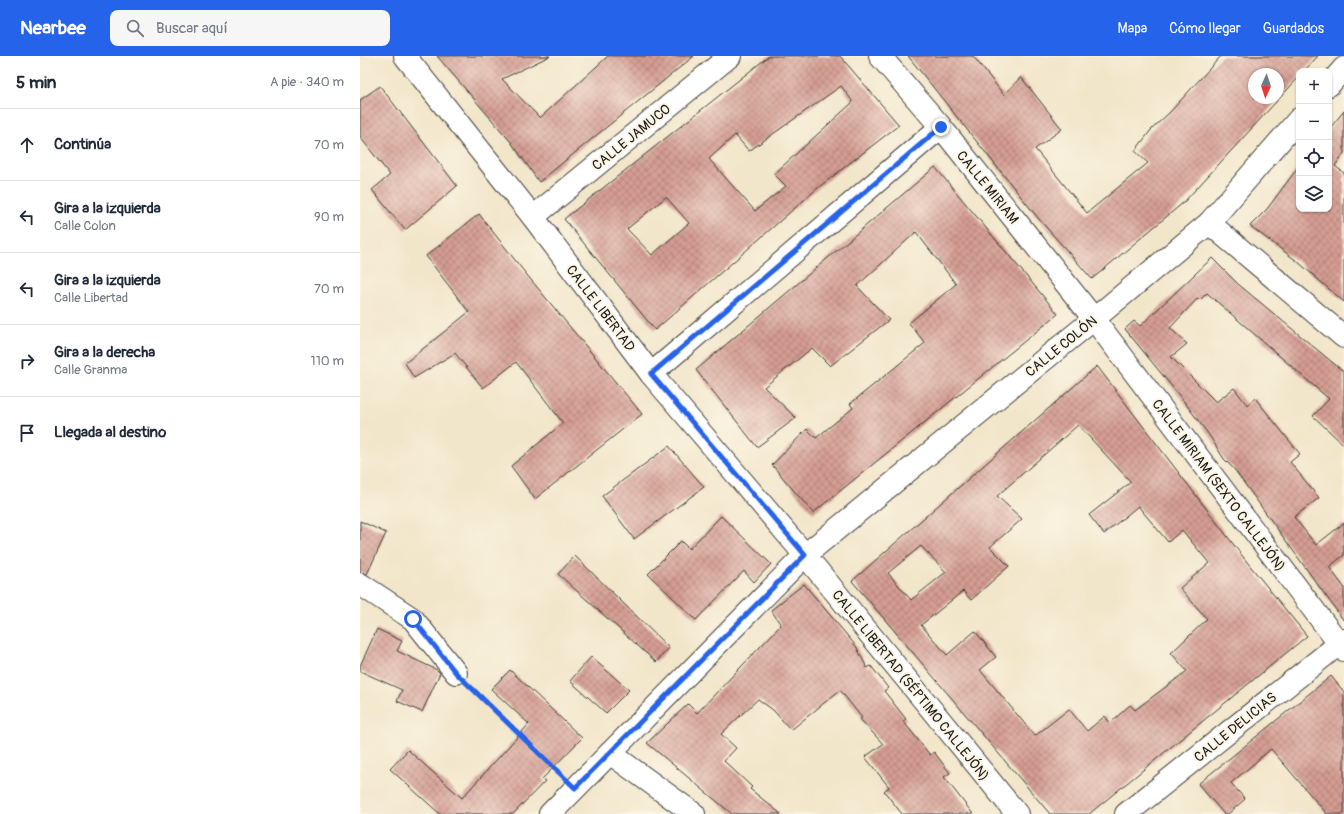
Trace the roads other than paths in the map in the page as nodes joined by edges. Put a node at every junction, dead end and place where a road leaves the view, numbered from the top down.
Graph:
1 (405, 56) edge
2 (730, 56) edge
3 (880, 56) edge
4 (1344, 68) edge
5 (1332, 82) edge
6 (1296, 122) edge
7 (941, 127) junction
8 (533, 217) junction
9 (1208, 223) junction
10 (1094, 319) junction
11 (1344, 337) edge
12 (651, 374) junction
13 (805, 555) junction
14 (360, 584) edge
15 (1342, 645) edge
16 (456, 673) road end
17 (610, 752) junction
18 (550, 814) edge
19 (694, 814) edge
20 (1017, 814) edge
21 (1126, 814) edge

1 - 8 street, CALLE LIBERTAD
2 - 8 street, CALLE JAMUCO
3 - 7 street, CALLE MIRIAM
4 - 5 street
6 - 9 street, CALLE COLÓN
7 - 10 street, CALLE MIRIAM
7 - 12 street
8 - 12 street, CALLE LIBERTAD
9 - 10 street, CALLE COLÓN
9 - 11 street
10 - 13 street, CALLE COLÓN
10 - 15 street, CALLE MIRIAM (SEXTO CALLEJÓN)
12 - 13 street, CALLE LIBERTAD
13 - 17 street, CALLE COLÓN
13 - 20 street, CALLE LIBERTAD (SÉPTIMO CALLEJÓN)
14 - 16 street
15 - 21 street, CALLE DELICIAS
17 - 18 street, CALLE COLÓN
17 - 19 street

